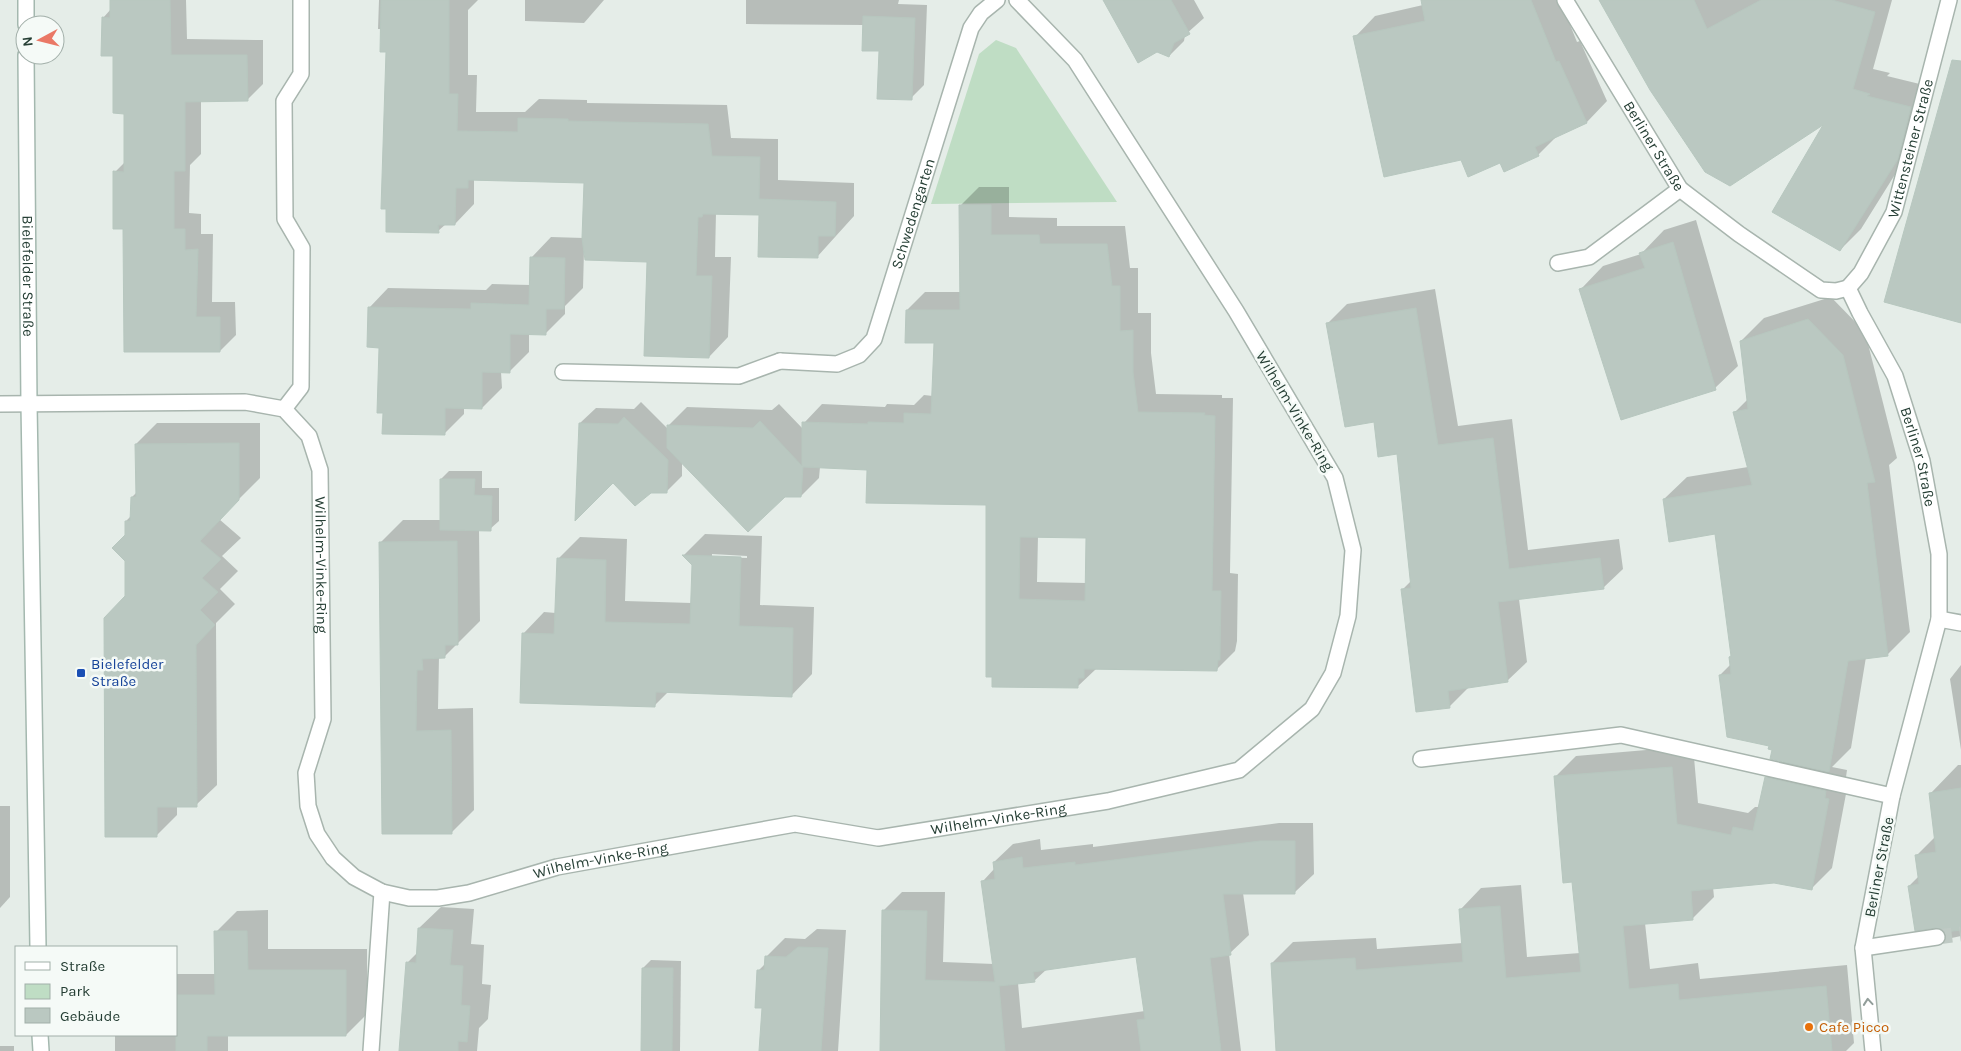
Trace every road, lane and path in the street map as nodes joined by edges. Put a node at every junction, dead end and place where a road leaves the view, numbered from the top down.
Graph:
1 (26, 0) edge
2 (301, 0) edge
3 (997, 0) edge
4 (1017, 0) edge
5 (1565, 0) edge
6 (1949, 0) edge
7 (26, 15) edge
8 (26, 65) edge
9 (1680, 189) junction
10 (1558, 262) dead end
11 (1848, 288) junction
12 (563, 372) dead end
13 (0, 404) edge
14 (29, 404) junction
15 (284, 409) junction
16 (1939, 619) junction
17 (1961, 624) edge
18 (1421, 759) dead end
19 (1892, 796) junction
20 (382, 892) junction
21 (1937, 937) tunnel mouth
22 (38, 946) edge
23 (1863, 948) junction
24 (40, 1036) edge
25 (41, 1051) edge
26 (371, 1051) edge
27 (1873, 1051) edge

1 - 7 street
2 - 15 street
3 - 12 street, Schwedengarten
4 - 20 street, Wilhelm-Vinke-Ring
5 - 9 street, Berliner Straße
6 - 11 street, Wittensteiner Straße
8 - 14 street, Bielefelder Straße
9 - 10 street
9 - 11 street, Berliner Straße
11 - 16 street, Berliner Straße
13 - 14 street
14 - 15 street
14 - 22 street, Bielefelder Straße
15 - 20 street, Wilhelm-Vinke-Ring
16 - 17 street
16 - 19 street, Berliner Straße
18 - 19 street
19 - 23 street, Berliner Straße
20 - 26 street
21 - 23 street
27 -> 23 street, Berliner Straße
24 - 25 street

